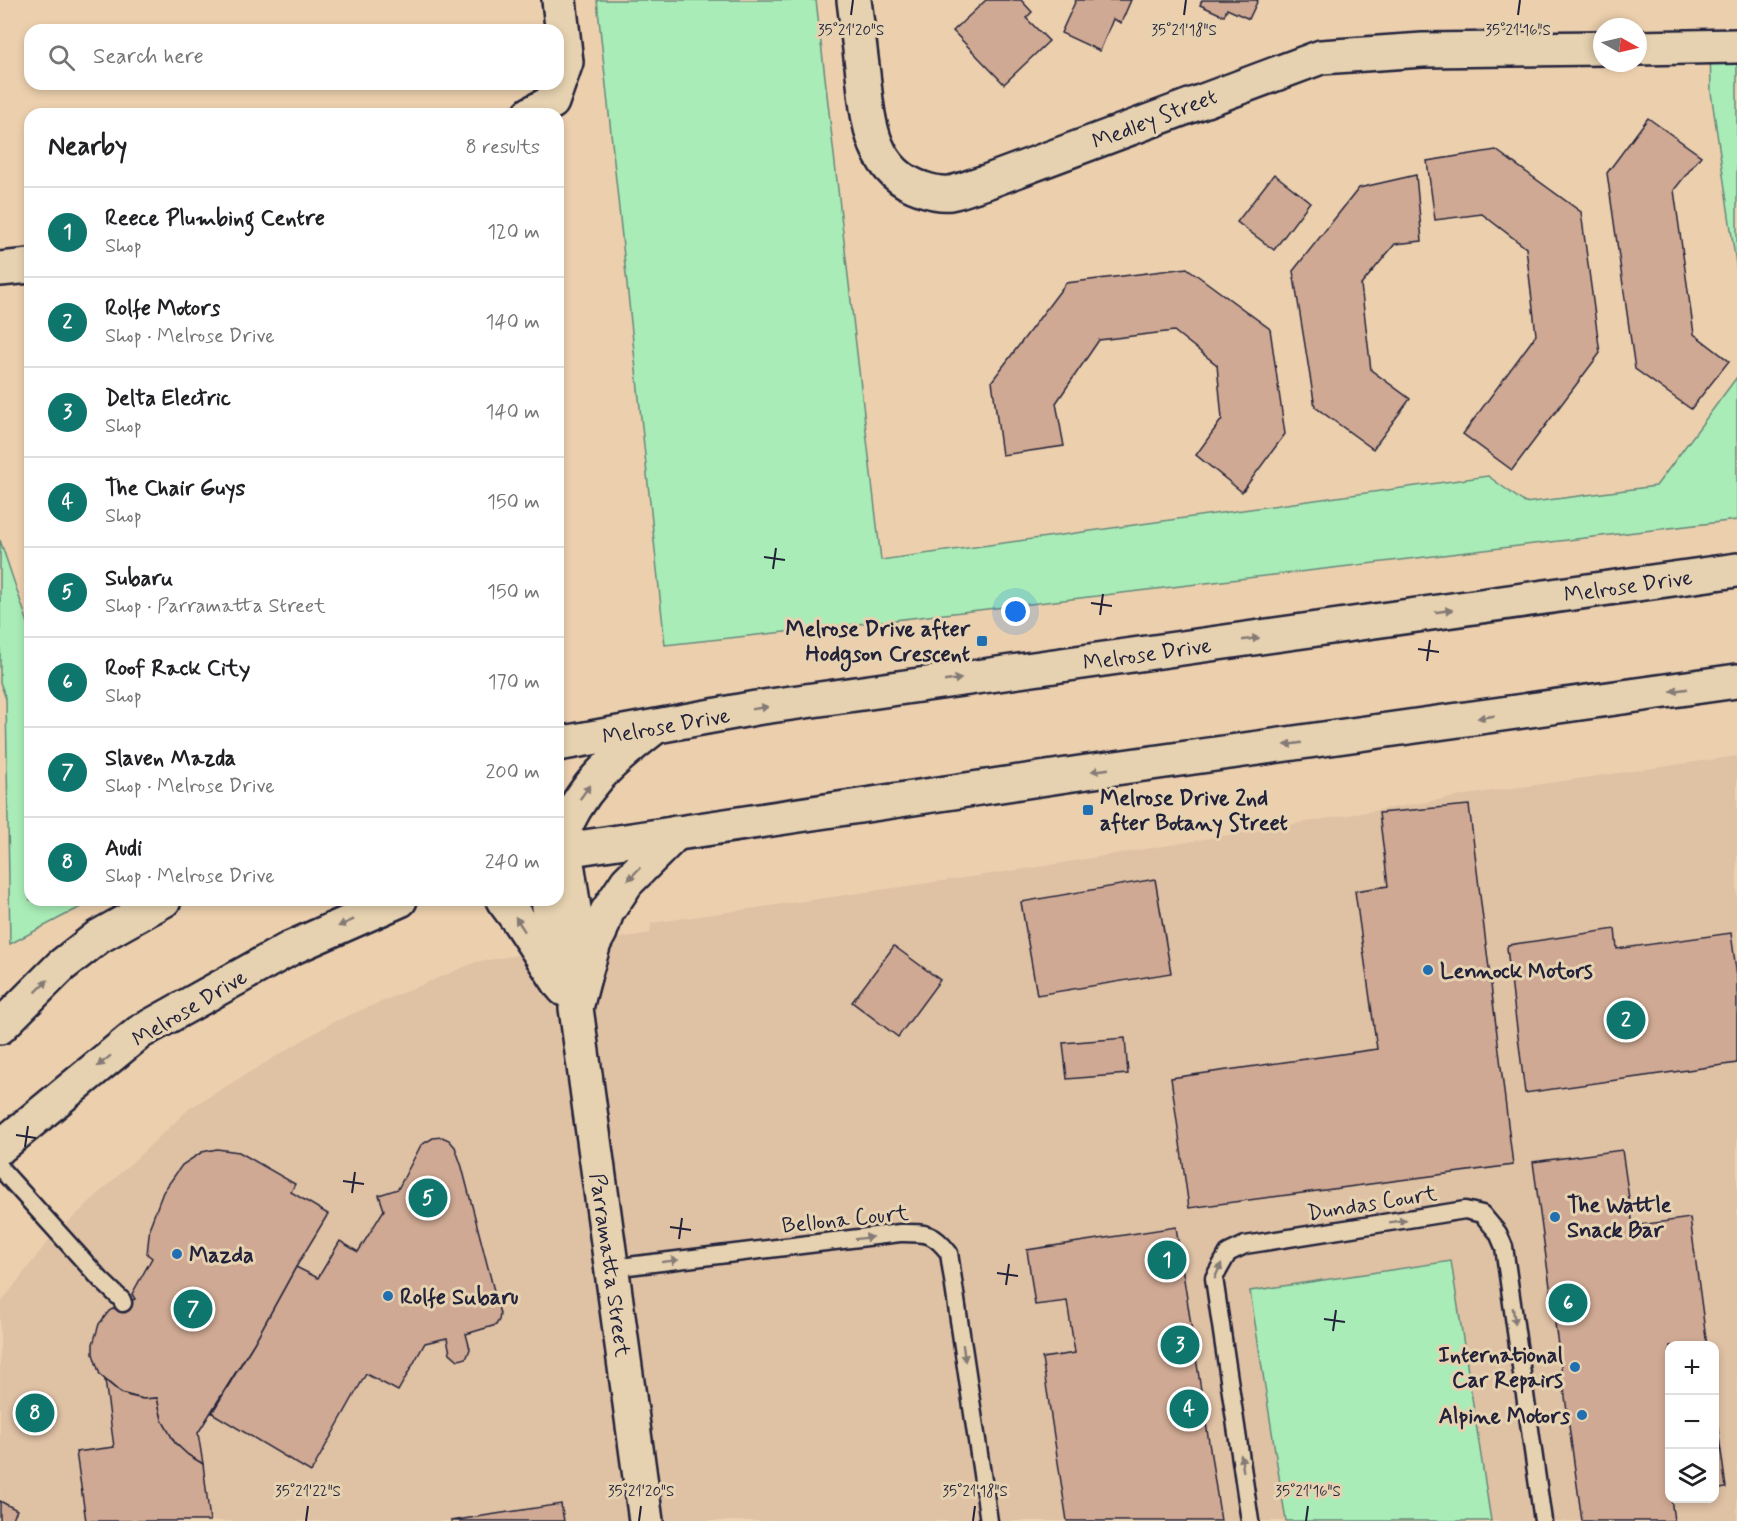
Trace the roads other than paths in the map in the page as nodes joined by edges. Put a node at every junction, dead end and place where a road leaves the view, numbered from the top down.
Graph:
1 (559, 0) edge
2 (854, 0) edge
3 (562, 24) edge
4 (564, 44) edge
5 (1737, 46) edge
6 (1593, 48) edge
7 (1647, 48) edge
8 (564, 68) edge
9 (556, 90) edge
10 (541, 108) edge
11 (24, 266) edge
12 (0, 268) edge
13 (1737, 570) edge
14 (1737, 681) edge
15 (655, 727) junction
16 (564, 743) edge
17 (564, 827) edge
18 (676, 833) junction
19 (564, 853) edge
20 (564, 863) edge
21 (153, 906) edge
22 (386, 906) edge
23 (508, 906) edge
24 (550, 906) edge
25 (573, 990) junction
26 (0, 1027) edge
27 (0, 1147) edge
28 (0, 1168) edge
29 (612, 1268) junction
30 (123, 1303) dead end
31 (646, 1521) edge
32 (989, 1521) edge
33 (1250, 1521) edge
34 (1543, 1521) edge

1 - 3 main road
2 - 6 main road, Medley Street
4 - 8 main road
5 - 7 main road
9 - 10 main road
11 - 12 main road
15 -> 13 main road, Melrose Drive
14 -> 18 main road
15 - 16 main road, Melrose Drive
17 -> 15 main road
18 - 19 main road
18 -> 25 main road
20 - 25 main road, Parramatta Street
26 -> 21 main road
22 -> 27 main road, Melrose Drive
25 -> 23 main road
24 - 25 main road, Parramatta Street
25 - 29 main road, Parramatta Street
28 - 30 lane
29 - 31 main road, Parramatta Street
29 -> 32 lane, Bellona Court
33 -> 34 lane, Dundas Court

